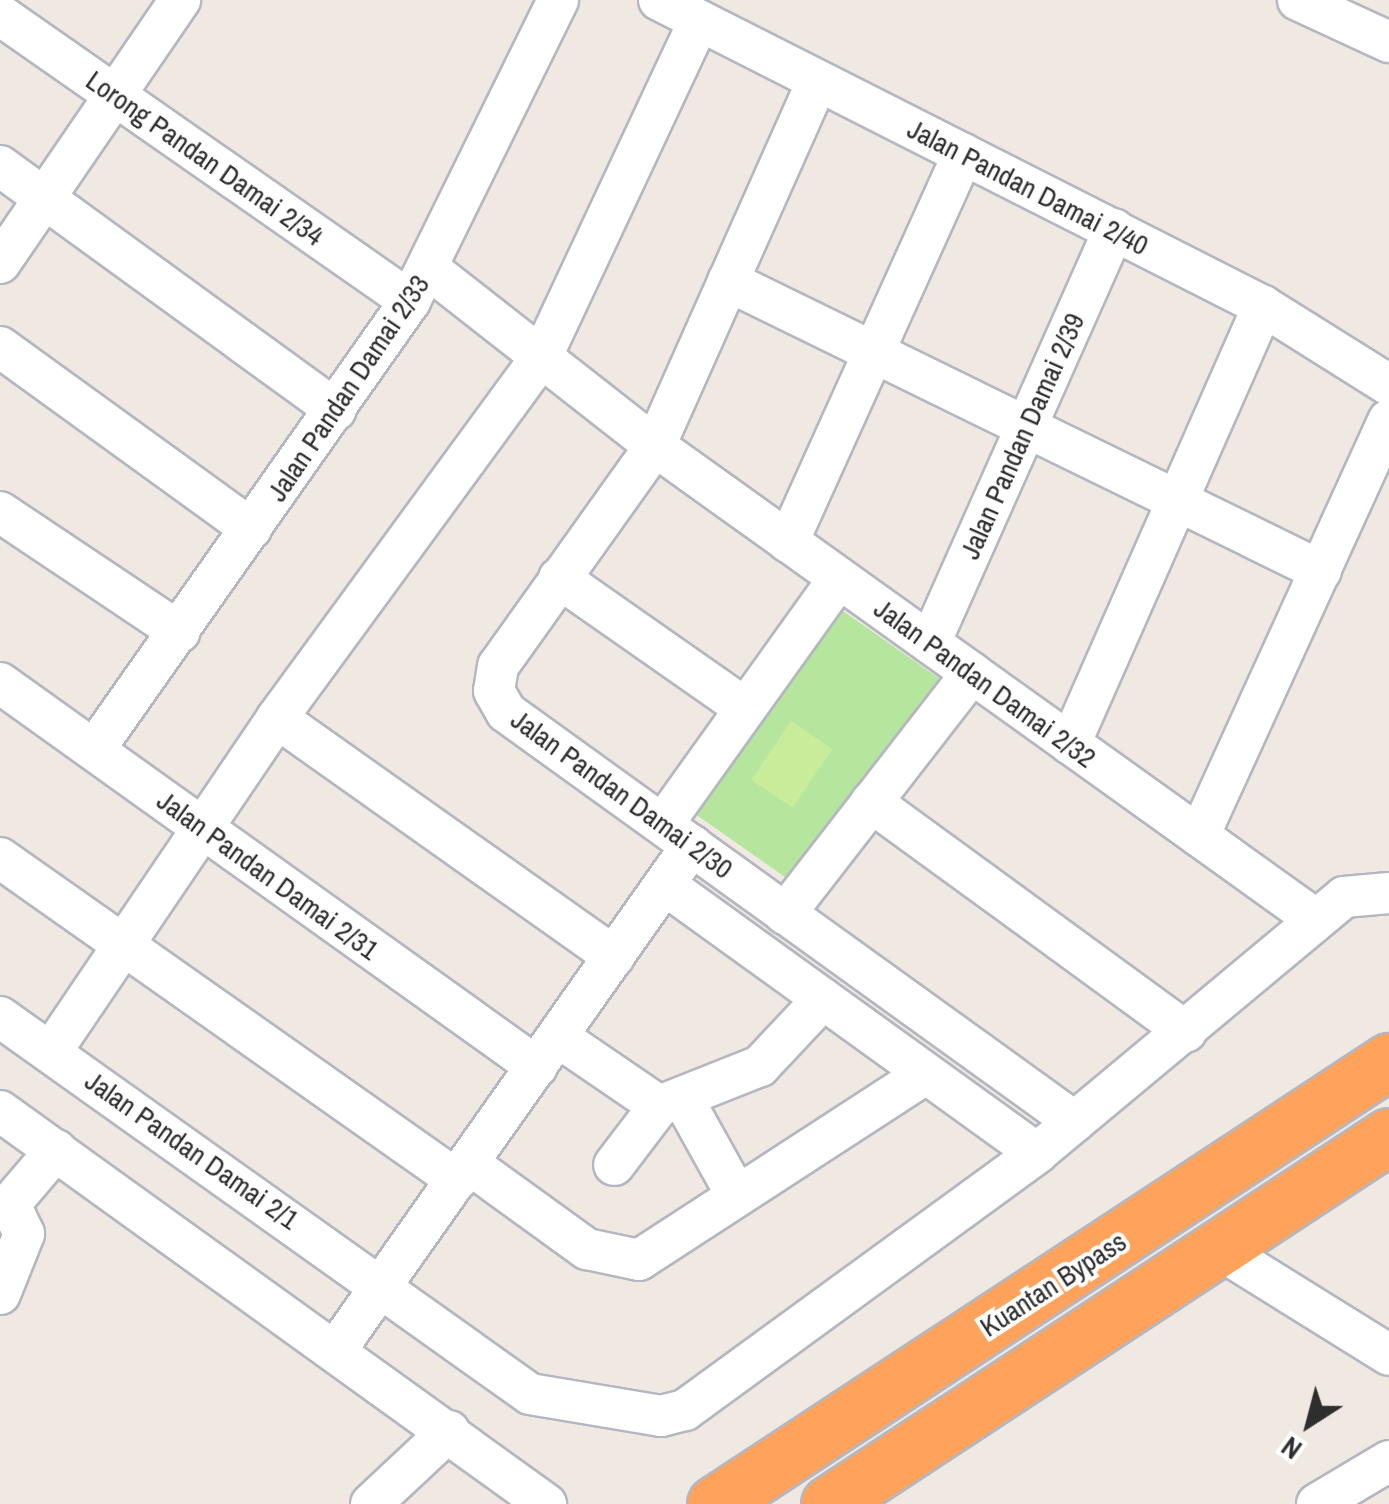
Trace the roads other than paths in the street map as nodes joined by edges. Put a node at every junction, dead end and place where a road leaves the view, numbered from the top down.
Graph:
1 (180, 0) edge
2 (659, 0) edge
3 (1298, 0) edge
4 (552, 2) edge
5 (0, 15) edge
6 (699, 21) junction
7 (1389, 42) edge
8 (817, 82) junction
9 (115, 95) junction
10 (963, 154) junction
11 (0, 166) edge
12 (47, 200) junction
13 (1114, 229) junction
14 (0, 264) edge
15 (728, 281) junction
16 (420, 285) junction
17 (1263, 306) junction
18 (0, 347) edge
19 (875, 350) junction
20 (543, 354) junction
21 (1389, 384) edge
22 (336, 410) junction
23 (1389, 420) edge
24 (1028, 423) junction
25 (655, 446) junction
26 (1175, 502) junction
27 (0, 512) edge
28 (251, 530) junction
29 (788, 542) junction
30 (1321, 570) junction
31 (559, 578) junction
32 (839, 578) junction
33 (179, 632) junction
34 (930, 643) junction
35 (972, 673) junction
36 (0, 683) edge
37 (745, 708) junction
38 (277, 718) junction
39 (1070, 744) junction
40 (94, 750) junction
41 (872, 802) junction
42 (202, 828) junction
43 (677, 834) junction
44 (1199, 836) junction
45 (0, 858) edge
46 (665, 885) junction
47 (1389, 893) edge
48 (785, 914) junction
49 (1315, 919) junction
50 (124, 944) junction
51 (614, 957) junction
52 (823, 999) junction
53 (0, 1017) edge
54 (1186, 1032) junction
55 (51, 1052) junction
56 (547, 1052) junction
57 (1389, 1061) edge
58 (925, 1074) junction
59 (671, 1103) junction
60 (0, 1111) edge
61 (1075, 1122) junction
62 (1389, 1136) edge
63 (56, 1150) junction
64 (1036, 1154) junction
65 (614, 1165) dead end
66 (463, 1172) junction
67 (737, 1196) junction
68 (5, 1200) edge
69 (1219, 1248) junction
70 (384, 1283) junction
71 (0, 1294) edge
72 (338, 1347) junction
73 (1389, 1355) edge
74 (449, 1431) junction
75 (1389, 1460) edge
76 (371, 1504) edge
77 (546, 1504) edge
78 (716, 1504) edge
79 (829, 1504) edge
80 (1317, 1504) edge

1 - 9 street
2 - 6 street, Jalan Pandan Damai 2/40
3 - 7 street
4 - 16 street, Jalan Pandan Damai 2/33
5 - 9 street, Lorong Pandan Damai 2/34
6 - 8 street, Jalan Pandan Damai 2/40
6 - 20 street
8 - 10 street, Jalan Pandan Damai 2/40
8 - 15 street, Jalan Pandan Damai 2/30
9 - 12 street
9 - 16 street, Lorong Pandan Damai 2/34
10 - 13 street, Jalan Pandan Damai 2/40
10 - 19 street
11 - 12 street
12 - 14 street
12 - 22 street
13 - 17 street, Jalan Pandan Damai 2/40
13 - 24 street, Jalan Pandan Damai 2/39
15 - 19 street
15 - 25 street, Jalan Pandan Damai 2/30
16 - 20 street, Lorong Pandan Damai 2/34
16 - 22 street, Jalan Pandan Damai 2/33
17 - 21 street, Jalan Pandan Damai 2/40
17 - 26 street
18 - 28 street
19 - 24 street
19 - 29 street
20 - 25 street, Jalan Pandan Damai 2/32
20 - 38 street
22 - 28 street, Jalan Pandan Damai 2/33
23 - 30 street
24 - 26 street
24 - 34 street, Jalan Pandan Damai 2/39
25 - 29 street, Jalan Pandan Damai 2/32
25 - 31 street, Jalan Pandan Damai 2/30
26 - 30 street
26 - 39 street
27 - 33 street
28 - 33 street, Jalan Pandan Damai 2/33
29 - 32 street, Jalan Pandan Damai 2/32
30 - 44 street
31 - 37 street
31 - 43 street, Jalan Pandan Damai 2/30
32 - 34 street, Jalan Pandan Damai 2/32
32 - 37 street
33 - 40 street, Jalan Pandan Damai 2/33
34 - 35 street, Jalan Pandan Damai 2/32
35 - 39 street, Jalan Pandan Damai 2/32
35 - 41 street
36 - 40 street, Jalan Pandan Damai 2/31
37 - 43 street
38 - 42 street
38 - 51 street
39 - 44 street, Jalan Pandan Damai 2/32
40 - 42 street, Jalan Pandan Damai 2/31
41 - 48 street
41 - 54 street
42 - 50 street
42 - 56 street, Jalan Pandan Damai 2/31
43 - 46 street
43 - 48 street, Jalan Pandan Damai 2/30
44 - 49 street, Jalan Pandan Damai 2/32
45 - 50 street
46 - 51 street
46 - 52 street
47 - 49 street, Jalan Pandan Damai 2/1
48 - 61 street, Jalan Pandan Damai 2/30
49 - 54 street, Jalan Pandan Damai 2/1
50 - 55 street
50 - 66 street
51 - 56 street
52 - 58 street
52 - 59 street
53 - 55 street, Jalan Pandan Damai 2/1
54 - 61 street, Jalan Pandan Damai 2/1
55 - 70 street, Jalan Pandan Damai 2/1
56 - 59 street, Jalan Pandan Damai 2/31
56 - 66 street
57 - 78 highway, Kuantan Bypass
58 - 64 street
58 - 67 street
59 - 65 street
59 - 67 street
60 - 63 street
61 - 64 street, Jalan Pandan Damai 2/1
62 - 69 highway
63 - 68 street
63 - 72 street
64 - 70 street, Jalan Pandan Damai 2/1
66 - 67 street
66 - 70 street
68 - 71 street
69 - 73 street
69 - 79 highway
70 - 72 street
72 - 74 street
74 - 76 street
74 - 77 street
75 - 80 street

